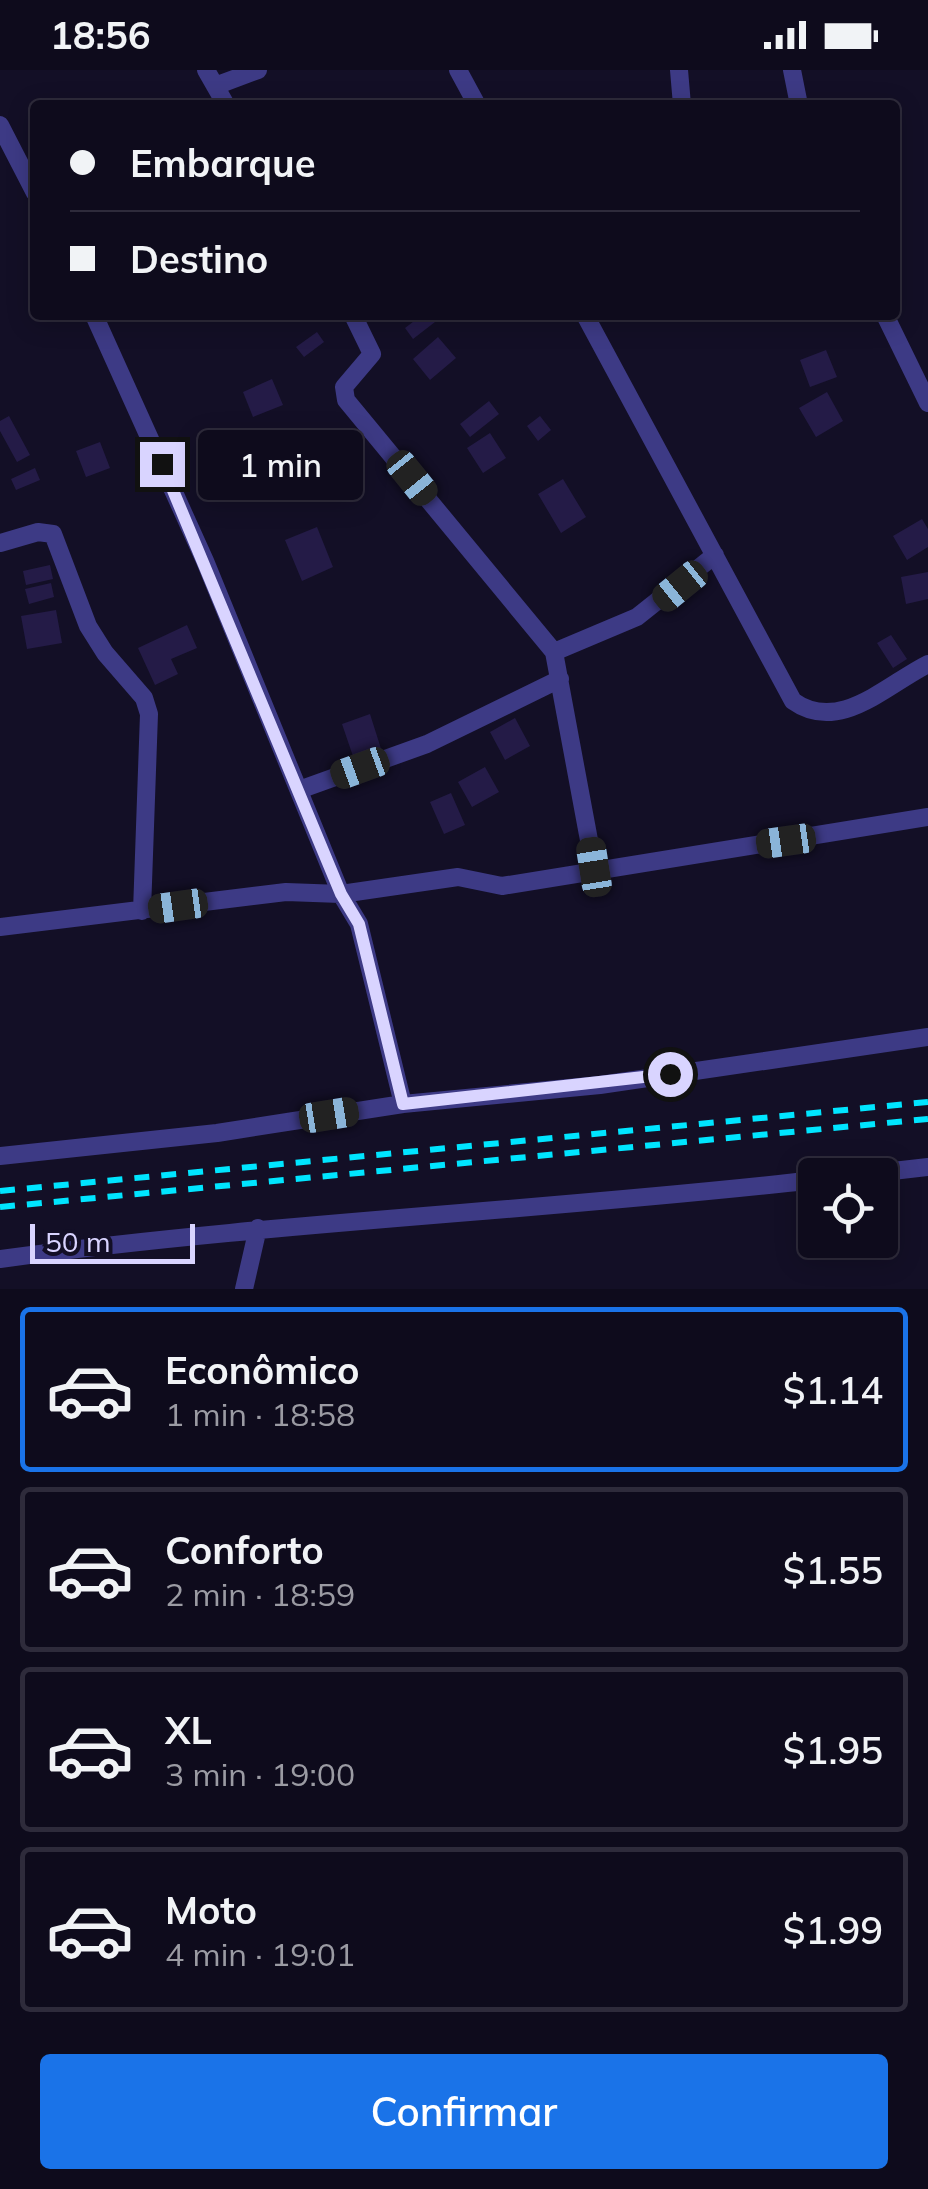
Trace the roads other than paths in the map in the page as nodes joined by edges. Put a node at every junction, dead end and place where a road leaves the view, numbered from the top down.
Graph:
1 (258, 70) edge
2 (458, 70) edge
3 (679, 70) edge
4 (792, 70) edge
5 (211, 78) edge
6 (223, 100) edge
7 (474, 100) edge
8 (682, 100) edge
9 (798, 100) edge
10 (0, 125) edge
11 (30, 183) edge
12 (96, 320) edge
13 (355, 320) edge
14 (588, 320) edge
15 (887, 320) edge
16 (928, 403) edge
17 (0, 543) edge
18 (715, 556) junction
19 (554, 652) junction
20 (928, 664) edge
21 (560, 679) junction
22 (298, 790) junction
23 (928, 817) edge
24 (594, 867) junction
25 (341, 894) junction
26 (142, 911) junction
27 (0, 927) edge
28 (928, 1037) edge
29 (403, 1104) junction
30 (0, 1156) edge
31 (928, 1167) edge
32 (898, 1170) edge
33 (798, 1182) edge
34 (258, 1228) junction
35 (0, 1259) edge
36 (244, 1289) edge

1 - 5 street
2 - 7 street
3 - 8 street
4 - 9 street
5 - 6 street
10 - 11 street
12 - 22 street
13 - 19 street
14 - 18 street
15 - 16 street
17 - 26 street
18 - 19 street
18 - 20 street
19 - 21 street
21 - 22 street
21 - 24 street
22 - 25 street
23 - 24 street
24 - 25 street
25 - 26 street
25 - 29 street
26 - 27 street
28 - 29 street
29 - 30 street
31 - 32 street
33 - 34 street
34 - 35 street
34 - 36 street

